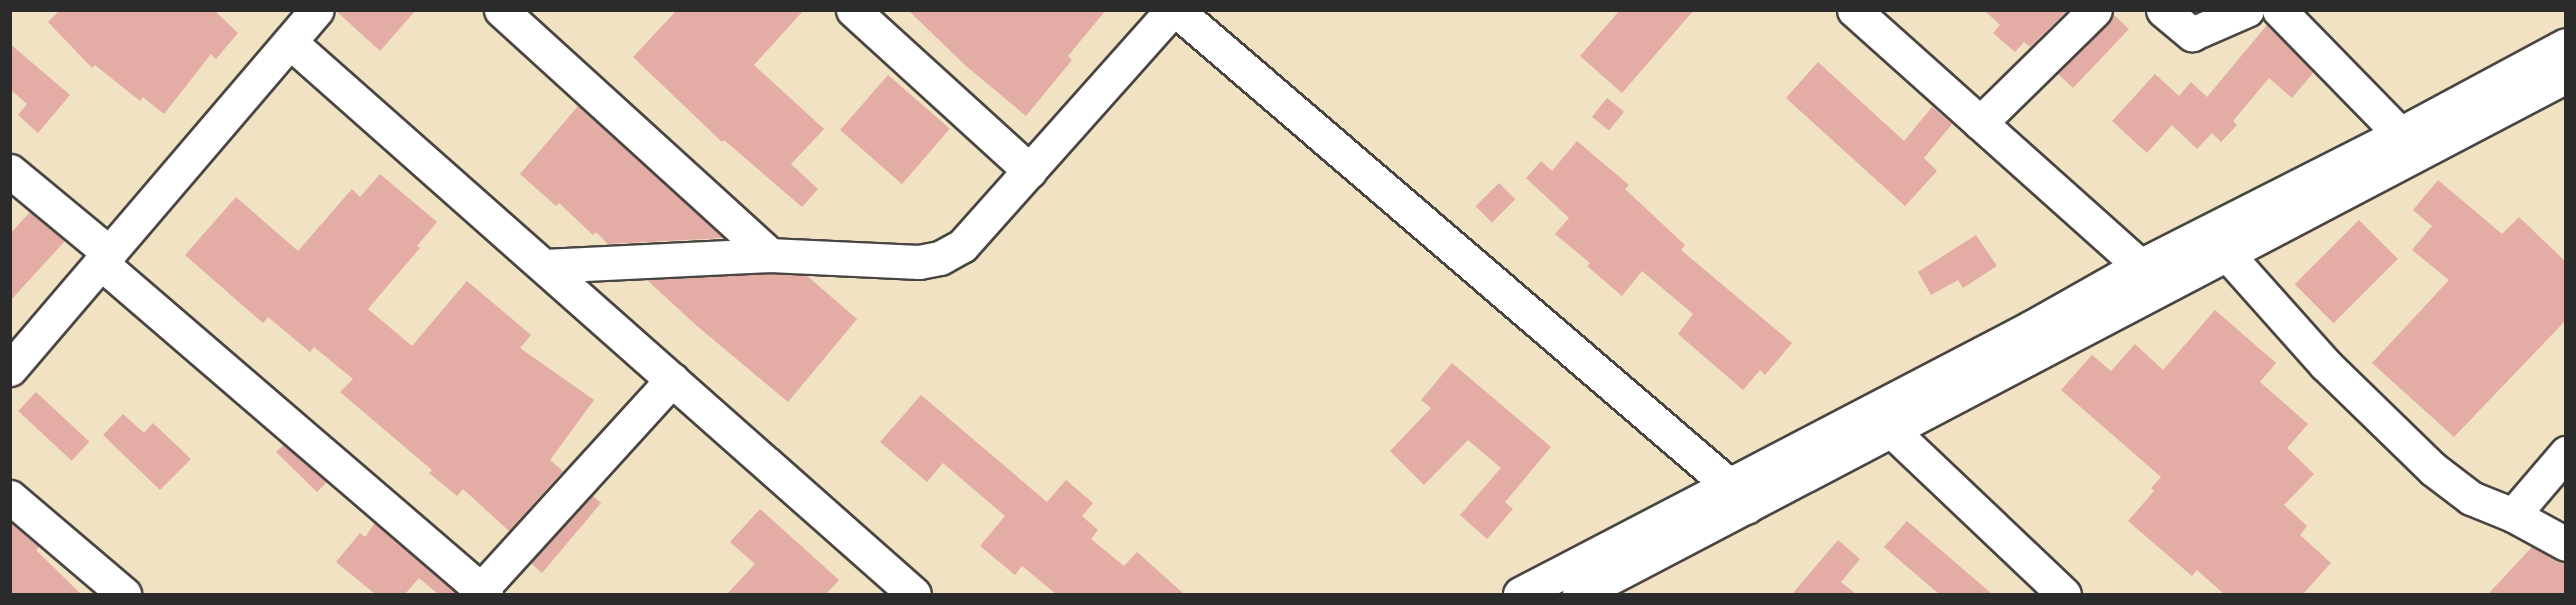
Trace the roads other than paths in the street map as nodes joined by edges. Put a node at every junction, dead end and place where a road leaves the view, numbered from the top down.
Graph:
1 (317, 10) edge
2 (501, 10) edge
3 (853, 10) edge
4 (1174, 10) edge
5 (1854, 10) edge
6 (2095, 10) edge
7 (2163, 10) edge
8 (2247, 10) edge
9 (2279, 10) edge
10 (290, 42) junction
11 (2565, 45) edge
12 (2565, 76) edge
13 (1980, 123) junction
14 (2400, 134) junction
15 (10, 171) edge
16 (1030, 171) junction
17 (2227, 254) junction
18 (770, 255) junction
19 (105, 258) junction
20 (544, 266) junction
21 (2148, 278) junction
22 (10, 369) edge
23 (672, 380) junction
24 (1892, 431) junction
25 (2565, 453) edge
26 (1738, 496) junction
27 (10, 497) edge
28 (2512, 515) junction
29 (2565, 544) edge
30 (481, 593) edge
31 (124, 594) edge
32 (914, 594) edge
33 (1520, 594) edge
34 (1579, 594) edge
35 (2064, 594) edge

1 - 10 street
2 - 18 street
3 - 16 street
4 - 16 street
4 - 26 street
5 - 13 street
6 - 13 street
7 - 8 street
9 - 14 street
10 - 19 street
10 - 20 street
11 - 14 street
12 - 17 street
13 - 21 street
14 - 21 street
15 - 19 street
16 - 18 street
17 - 21 street
17 - 28 street
18 - 20 street
19 - 22 street
19 - 30 street
20 - 23 street
21 - 24 street
21 - 26 street
23 - 30 street
23 - 32 street
24 - 26 street
24 - 35 street
25 - 28 street
26 - 33 street
26 - 34 street
27 - 31 street
28 - 29 street

